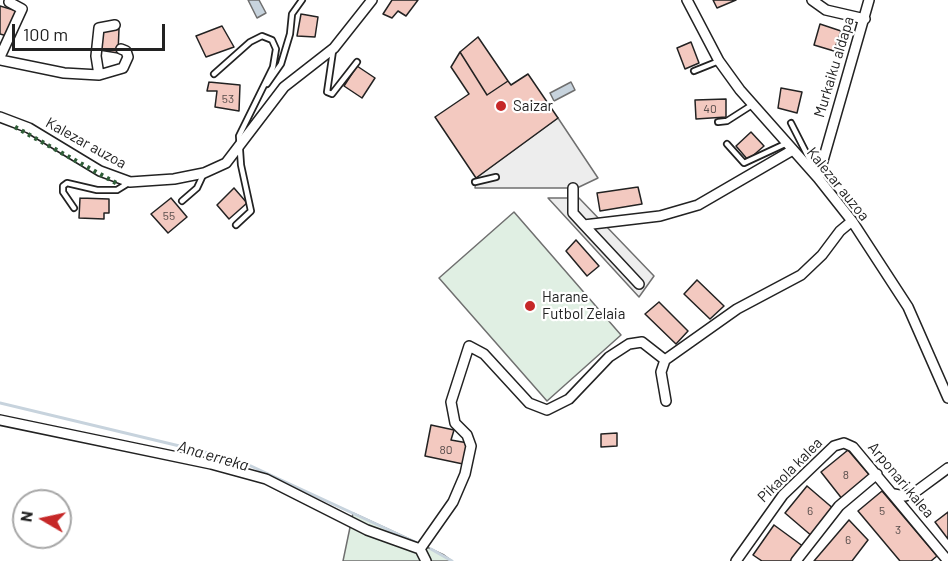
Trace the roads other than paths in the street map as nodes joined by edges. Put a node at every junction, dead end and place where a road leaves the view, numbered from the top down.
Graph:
1 (302, 0) edge
2 (372, 0) edge
3 (812, 0) edge
4 (869, 0) edge
5 (688, 1) edge
6 (9, 2) dead end
7 (865, 19) junction
8 (115, 25) dead end
9 (334, 48) junction
10 (121, 49) dead end
11 (0, 59) edge
12 (719, 61) junction
13 (357, 62) dead end
14 (694, 71) dead end
15 (214, 74) dead end
16 (99, 75) junction
17 (263, 88) junction
18 (752, 105) junction
19 (0, 117) edge
20 (718, 122) dead end
21 (791, 123) dead end
22 (727, 144) dead end
23 (239, 146) junction
24 (788, 147) junction
25 (204, 172) junction
26 (496, 177) dead end
27 (818, 178) junction
28 (130, 182) junction
29 (475, 182) dead end
30 (573, 188) dead end
31 (182, 201) dead end
32 (74, 208) dead end
33 (852, 221) junction
34 (236, 225) dead end
35 (584, 225) junction
36 (639, 284) dead end
37 (665, 360) junction
38 (948, 398) edge
39 (666, 401) dead end
40 (0, 420) edge
41 (853, 447) joint
42 (948, 468) edge
43 (877, 474) junction
44 (914, 493) junction
45 (894, 494) junction
46 (909, 513) junction
47 (420, 549) junction
48 (426, 561) edge
49 (736, 561) edge
50 (795, 561) edge
51 (948, 561) edge

1 - 17 lane
2 - 9 street, Kalezar auzoa
3 - 7 street
4 - 7 street, Murkaiku aldapa
5 - 12 street, Kalezar auzoa
6 - 11 street
7 - 27 street, Murkaiku aldapa
8 - 16 street
9 - 13 lane
9 - 23 street, Kalezar auzoa
10 - 16 street
11 - 16 street
12 - 14 lane
12 - 18 street, Kalezar auzoa
15 - 17 lane
17 - 23 lane
18 - 20 lane
18 - 24 street, Kalezar auzoa
19 - 28 street, Kalezar auzoa
21 - 27 lane
22 - 24 lane
23 - 25 street, Kalezar auzoa
23 - 34 lane
24 - 27 street, Kalezar auzoa
24 - 35 street
25 - 28 street, Kalezar auzoa
25 - 31 lane
26 - 29 lane
27 - 33 street, Kalezar auzoa
28 - 32 lane
30 - 35 street
33 - 37 street
33 - 38 street, Kalezar auzoa
35 - 36 street
37 - 39 street
37 - 47 street
40 - 47 street
41 - 43 street, Arponari kalea
41 - 49 street, Pikaola kalea
42 - 44 street
43 - 45 street, Arponari kalea
43 - 50 street
44 - 45 street
44 - 46 street
45 - 46 street, Arponari kalea
46 - 51 street, Arponari kalea
47 - 48 street

